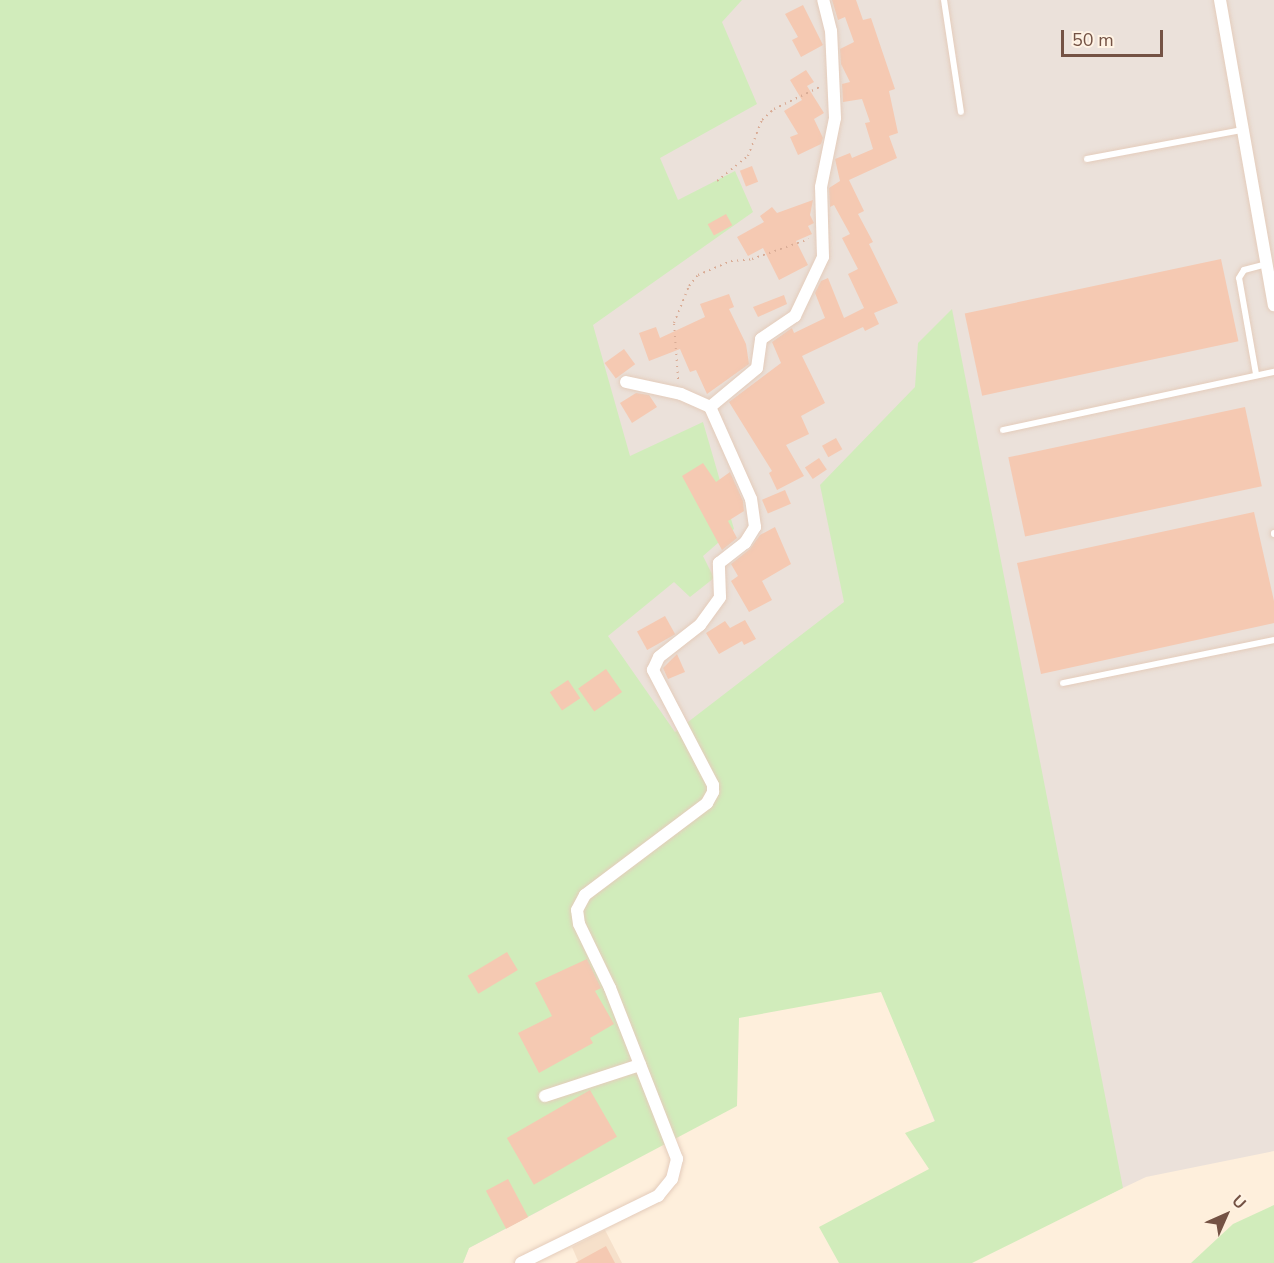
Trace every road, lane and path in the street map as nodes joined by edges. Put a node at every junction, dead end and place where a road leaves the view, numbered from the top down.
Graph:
1 (824, 0) edge
2 (944, 0) edge
3 (1220, 0) edge
4 (834, 81) junction
5 (961, 112) dead end
6 (1243, 129) junction
7 (1087, 159) dead end
8 (717, 181) dead end
9 (823, 234) junction
10 (1267, 264) junction
11 (1274, 305) edge
12 (1274, 372) edge
13 (1256, 374) junction
14 (626, 382) dead end
15 (681, 394) junction
16 (710, 407) junction
17 (1003, 430) dead end
18 (1274, 639) edge
19 (1063, 683) dead end
20 (640, 1065) junction
21 (545, 1096) dead end
22 (521, 1263) edge

1 - 4 street
2 - 5 lane
3 - 6 street
4 - 8 path
4 - 9 street
6 - 7 lane
6 - 10 street
9 - 15 path
9 - 16 street
10 - 11 street
10 - 13 lane
12 - 13 lane
13 - 17 lane
14 - 15 street
15 - 16 street
16 - 20 street
18 - 19 lane
20 - 21 street
20 - 22 street

